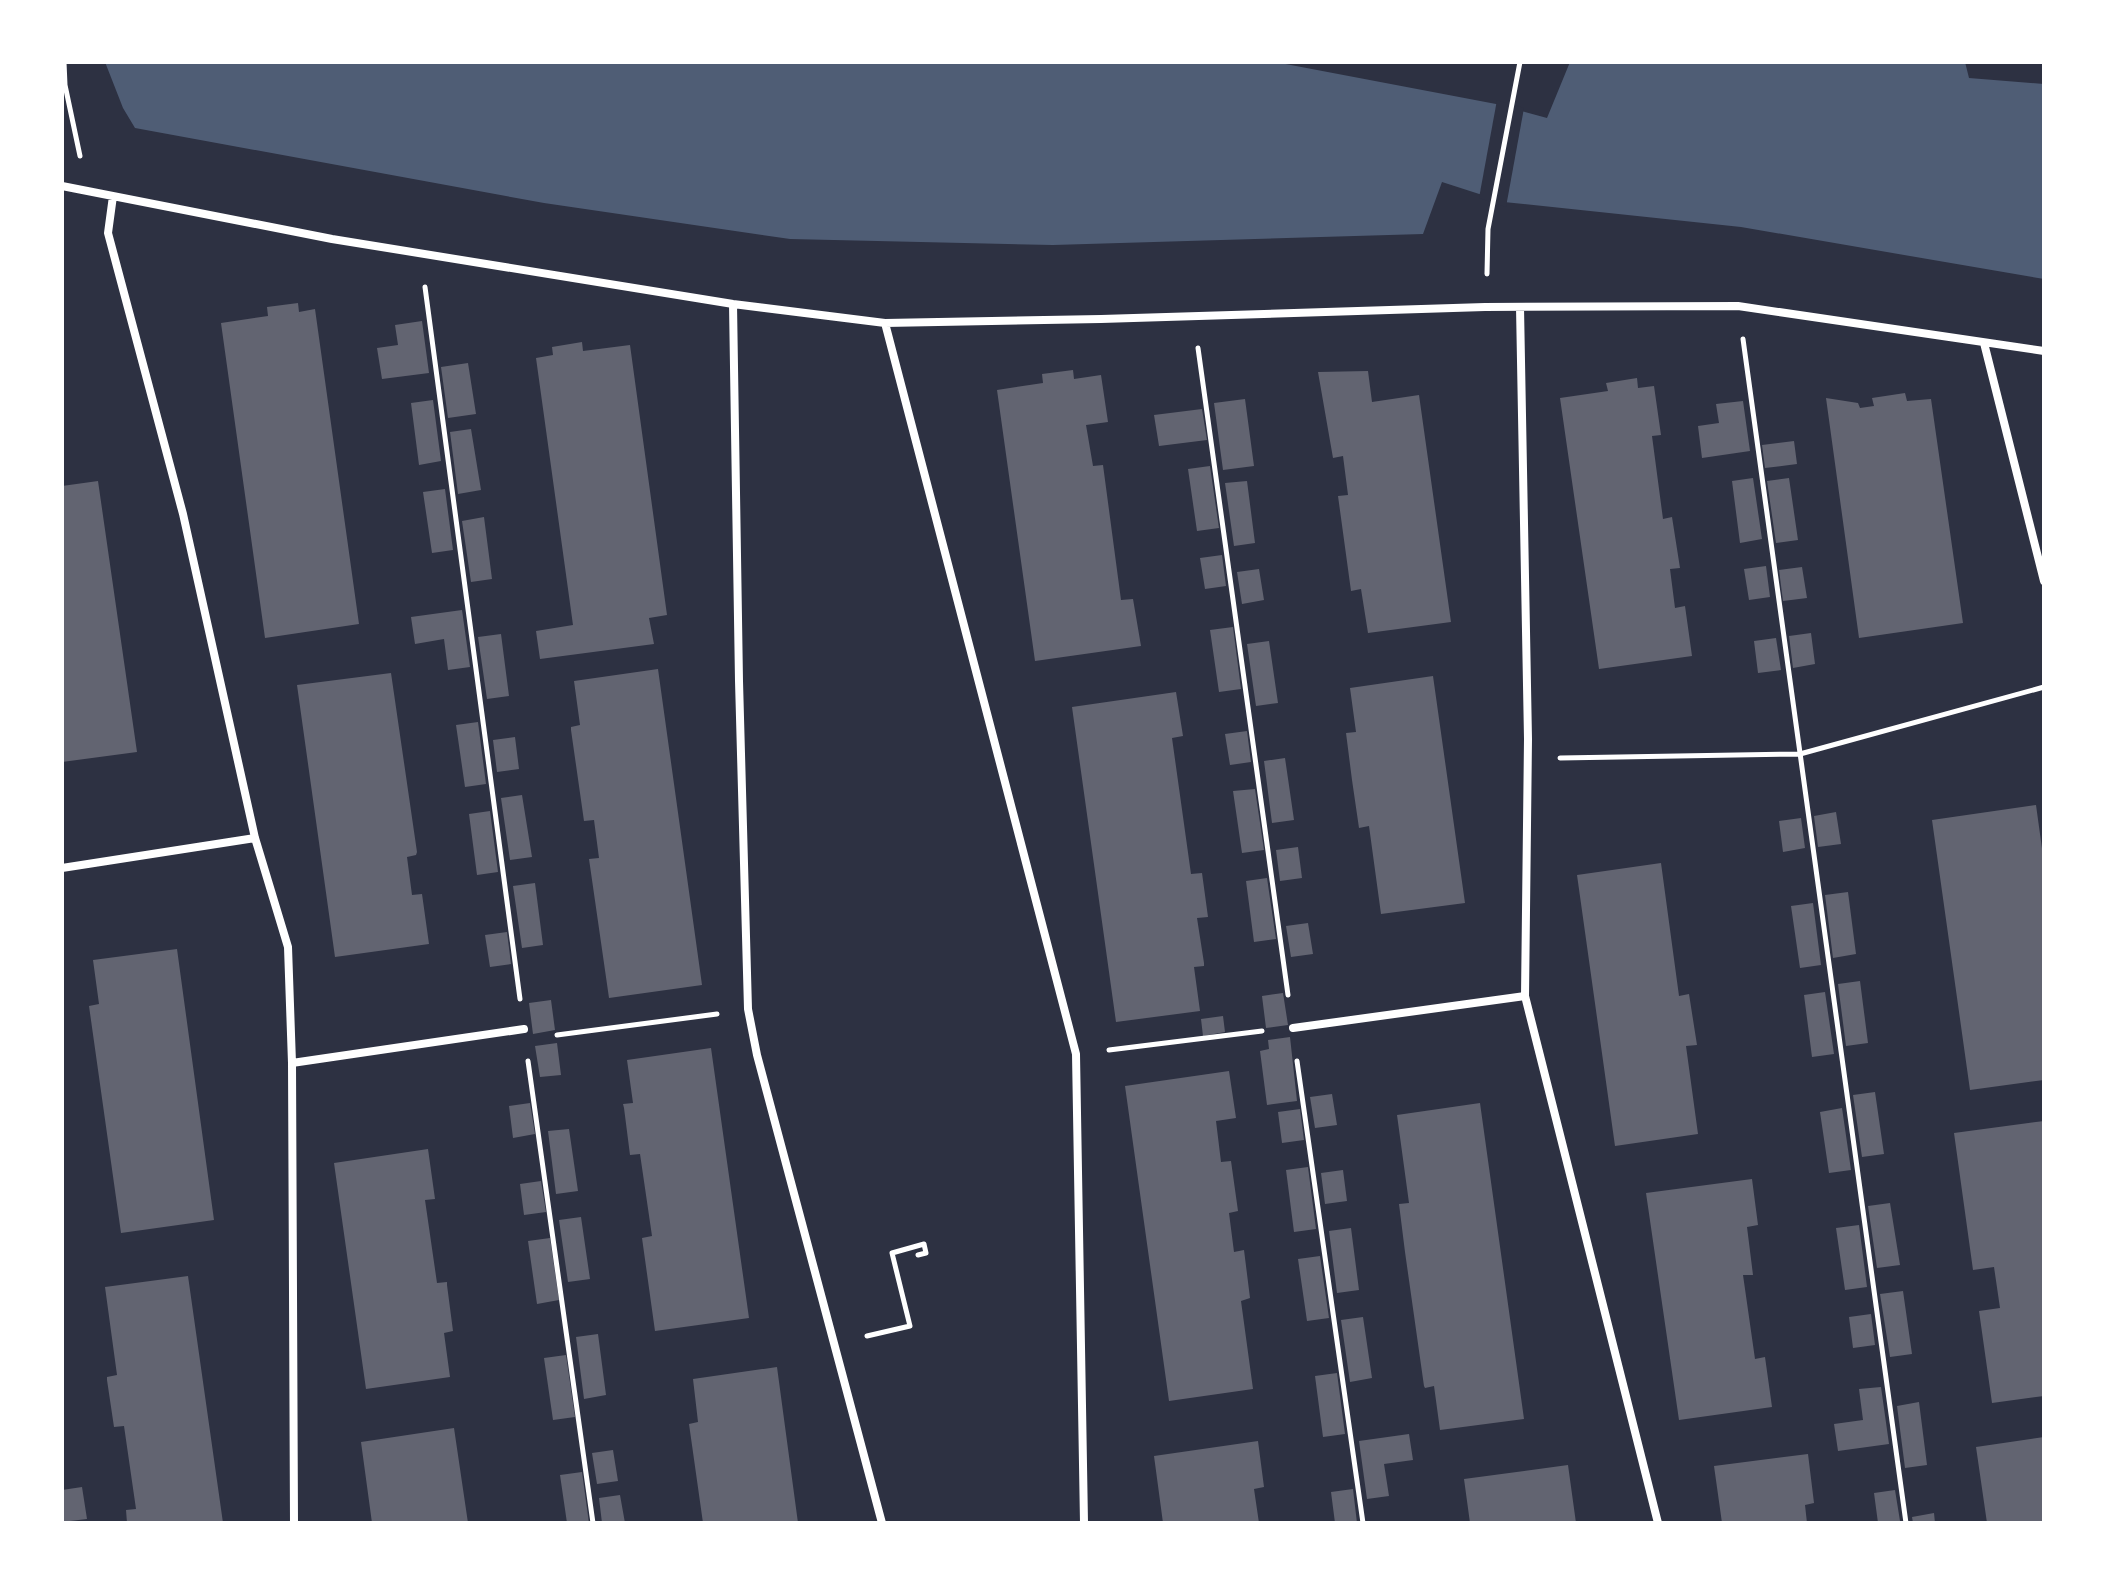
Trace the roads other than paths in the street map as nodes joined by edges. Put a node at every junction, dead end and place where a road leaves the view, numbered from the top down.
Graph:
1 (62, 186) edge
2 (113, 196) junction
3 (733, 304) junction
4 (1520, 307) junction
5 (885, 323) junction
6 (1984, 343) junction
7 (2044, 351) edge
8 (2044, 581) edge
9 (255, 838) junction
10 (62, 868) edge
11 (1525, 996) junction
12 (1293, 1028) road end
13 (524, 1029) road end
14 (292, 1063) junction
15 (294, 1523) edge
16 (882, 1523) edge
17 (1084, 1523) edge
18 (1658, 1523) edge

1 - 2 street
2 - 3 street
2 - 9 street
3 - 5 street
3 - 16 street
4 - 5 street
4 - 6 street
4 - 11 street
5 - 17 street
6 - 7 street
6 - 8 street
9 - 10 street
9 - 14 street
11 - 12 street
11 - 18 street
13 - 14 street
14 - 15 street

